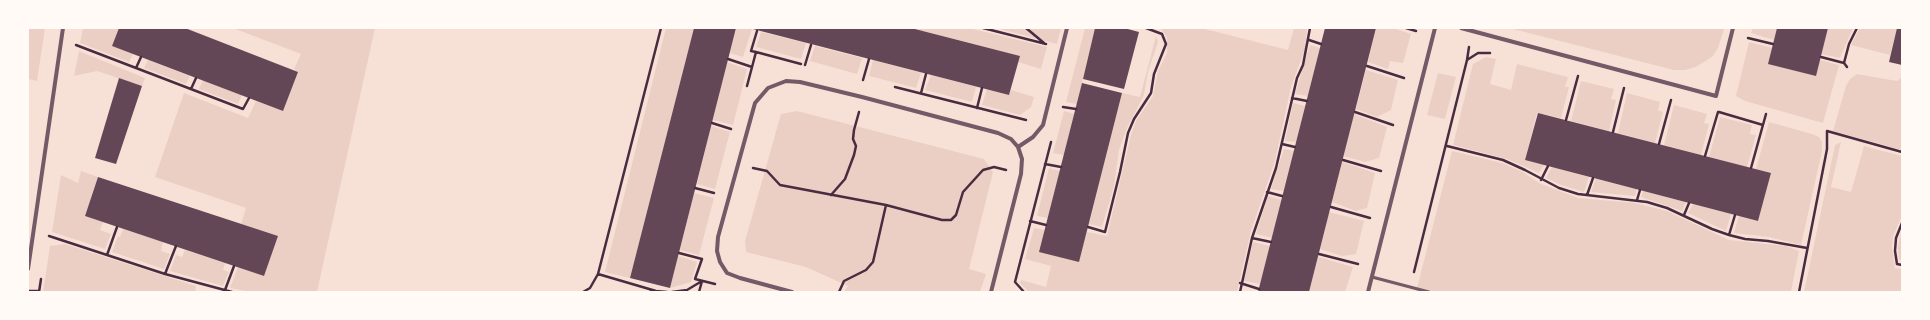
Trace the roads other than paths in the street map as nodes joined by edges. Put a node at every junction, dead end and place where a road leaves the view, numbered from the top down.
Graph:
1 (63, 28) edge
2 (1067, 28) edge
3 (1435, 28) edge
4 (1462, 28) edge
5 (1733, 28) edge
6 (1018, 147) junction
7 (28, 269) edge
8 (1372, 277) junction
9 (792, 292) edge
10 (991, 292) edge
11 (1368, 292) edge
12 (1429, 292) edge

1 - 7 street
2 - 6 street
3 - 8 street
4 - 5 street
6 - 9 street
6 - 10 street
8 - 11 street
8 - 12 lane

